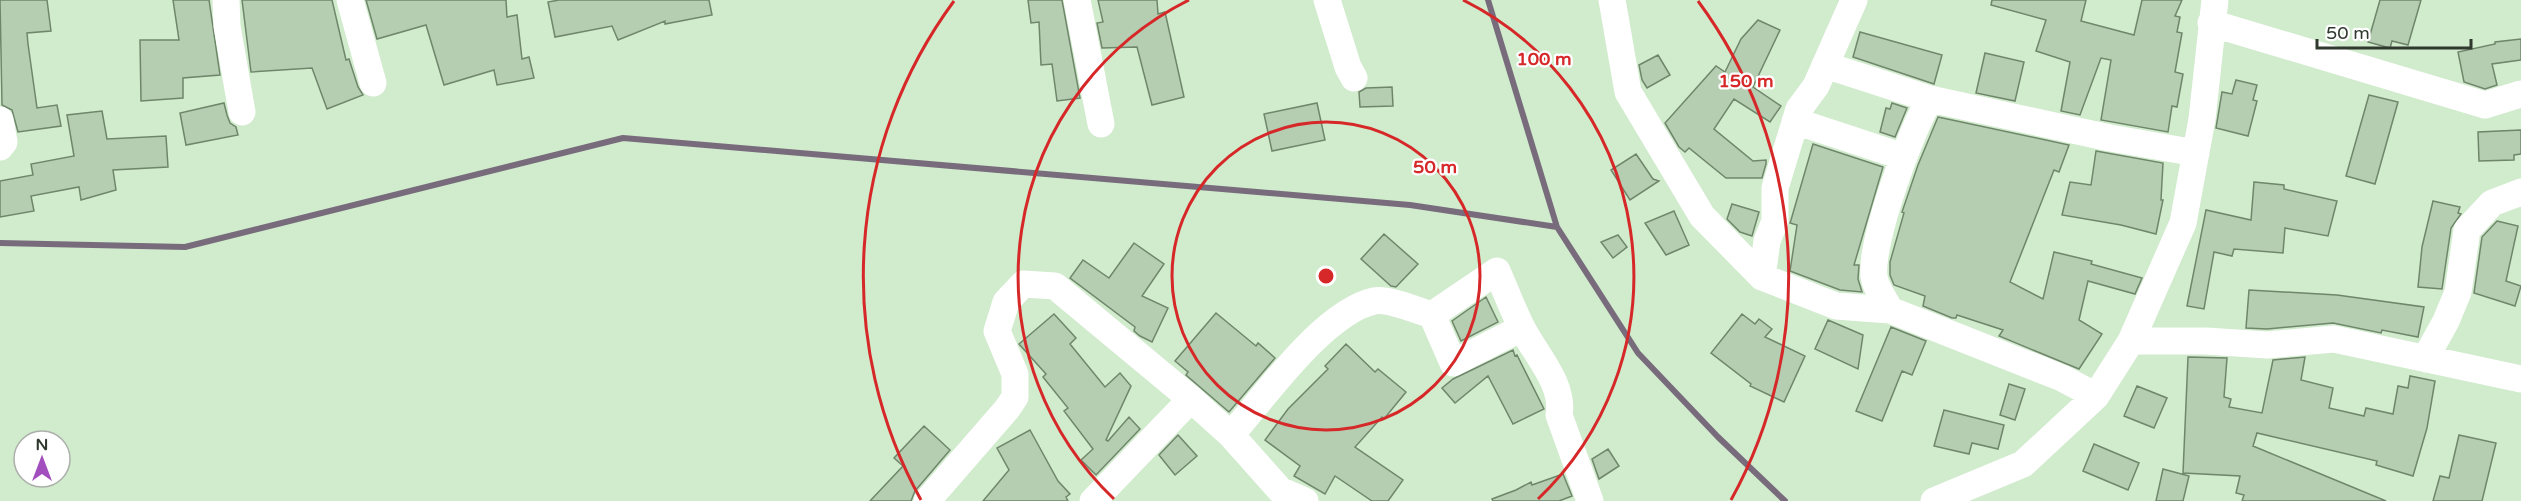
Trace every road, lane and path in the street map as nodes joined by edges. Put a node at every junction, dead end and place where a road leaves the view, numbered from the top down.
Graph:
1 (226, 0) edge
2 (350, 0) edge
3 (1077, 0) edge
4 (1327, 0) edge
5 (1612, 0) edge
6 (1854, 0) edge
7 (2213, 12) edge
8 (1825, 65) junction
9 (1354, 78) dead end
10 (373, 83) dead end
11 (2521, 94) edge
12 (1930, 99) junction
13 (242, 112) dead end
14 (0, 120) edge
15 (1795, 121) junction
16 (1101, 124) dead end
17 (0, 147) edge
18 (2196, 153) junction
19 (1904, 157) junction
20 (2521, 192) edge
21 (1762, 277) junction
22 (1890, 310) junction
23 (1432, 315) junction
24 (1522, 328) junction
25 (2131, 341) junction
26 (2425, 359) junction
27 (2521, 379) edge
28 (2096, 396) junction
29 (1191, 399) junction
30 (1231, 435) junction
31 (1276, 495) edge
32 (927, 501) edge
33 (1093, 501) edge
34 (1305, 501) edge
35 (1590, 501) edge
36 (1934, 501) edge

1 - 13 street
2 - 10 street
3 - 16 street
4 - 9 street
5 - 21 street
6 - 8 street
7 - 11 street
7 - 18 street
8 - 12 street
8 - 15 street
12 - 18 street
12 - 19 street
14 - 17 street
15 - 19 street
15 - 21 street
18 - 25 street
19 - 22 street
20 - 26 street
21 - 22 street
22 - 28 street
23 - 24 street
23 - 24 street
23 - 30 street
24 - 35 street
25 - 26 street
25 - 28 street
26 - 27 street
28 - 36 street
29 - 30 street
29 - 32 street
29 - 33 street
30 - 31 street
31 - 34 street

